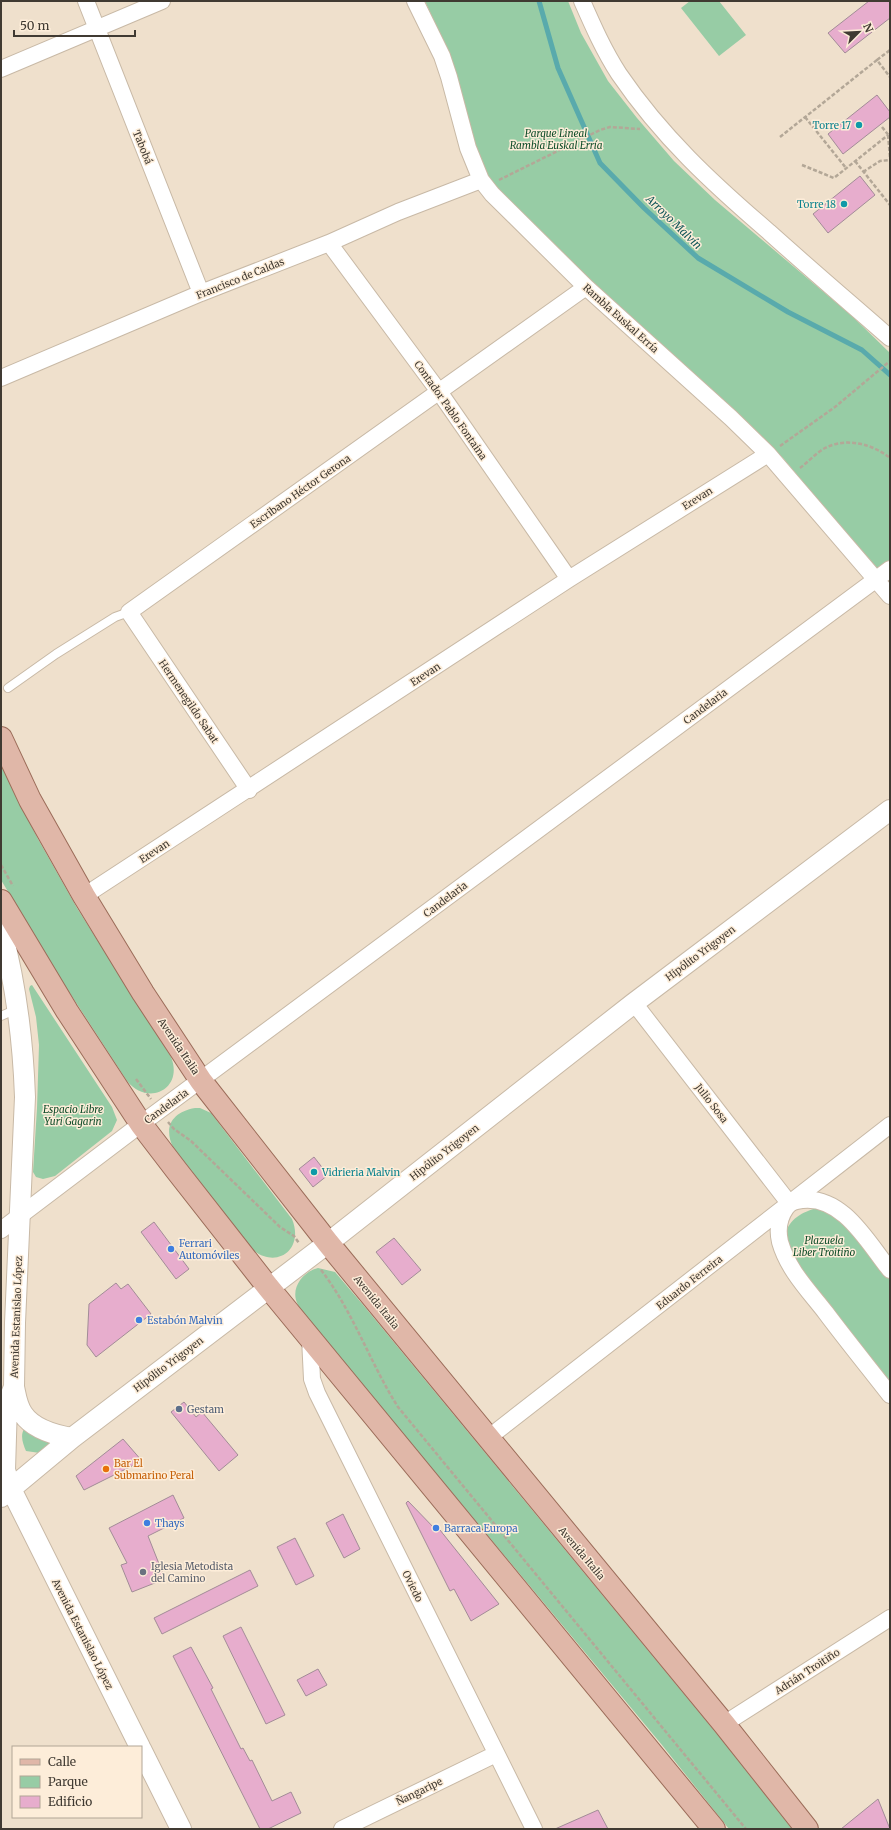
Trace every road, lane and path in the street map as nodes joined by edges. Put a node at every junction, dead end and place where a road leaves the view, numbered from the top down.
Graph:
1 (86, 1) edge
2 (162, 1) edge
3 (415, 1) edge
4 (582, 1) edge
5 (97, 30) junction
6 (890, 50) edge
7 (877, 60) junction
8 (1, 69) edge
9 (890, 77) edge
10 (806, 116) junction
11 (882, 127) dead end
12 (780, 136) dead end
13 (889, 136) edge
14 (667, 137) junction
15 (890, 159) edge
16 (854, 161) junction
17 (802, 165) dead end
18 (846, 168) junction
19 (863, 172) junction
20 (481, 180) junction
21 (890, 205) edge
22 (328, 242) junction
23 (586, 287) junction
24 (201, 294) junction
25 (890, 338) edge
26 (890, 361) edge
27 (1, 378) edge
28 (440, 393) junction
29 (768, 454) junction
30 (890, 458) edge
31 (788, 477) junction
32 (890, 569) edge
33 (569, 579) junction
34 (876, 580) junction
35 (890, 596) edge
36 (129, 612) junction
37 (8, 688) dead end
38 (1, 738) edge
39 (249, 790) junction
40 (890, 810) edge
41 (1, 865) edge
42 (8, 895) edge
43 (84, 896) junction
44 (1, 930) edge
45 (634, 1003) junction
46 (10, 1012) edge
47 (135, 1078) dead end
48 (201, 1081) junction
49 (160, 1111) junction
50 (141, 1124) junction
51 (890, 1125) edge
52 (789, 1203) junction
53 (20, 1215) junction
54 (1, 1230) edge
55 (328, 1243) junction
56 (310, 1255) junction
57 (890, 1270) edge
58 (268, 1287) junction
59 (310, 1338) junction
60 (14, 1387) junction
61 (890, 1395) edge
62 (72, 1438) junction
63 (488, 1438) junction
64 (6, 1493) edge
65 (890, 1618) edge
66 (724, 1724) junction
67 (139, 1746) edge
68 (142, 1752) edge
69 (496, 1754) junction
70 (181, 1829) edge
71 (342, 1829) edge
72 (534, 1829) edge
73 (714, 1829) edge
74 (746, 1829) edge
75 (807, 1829) edge

1 - 5 street, Tabobá
2 - 5 street
3 - 20 street, Rambla Euskal Erría
4 - 14 street
5 - 8 street
5 - 24 street, Tabobá
6 - 7 path
7 - 9 path
7 - 10 path
10 - 12 path
10 - 18 path
11 - 13 path
13 - 15 path
13 - 16 path
14 - 20 path
14 - 25 street
15 - 19 path
16 - 18 path
16 - 19 path
17 - 18 path
19 - 21 path
20 - 22 street, Francisco de Caldas
20 - 23 street, Rambla Euskal Erría
22 - 24 street, Francisco de Caldas
22 - 28 street, Contador Pablo Fontaina
23 - 28 street, Escribano Héctor Gerona
23 - 29 street, Rambla Euskal Erría
24 - 27 street, Francisco de Caldas
26 - 29 path
28 - 33 street, Contador Pablo Fontaina
28 - 36 street, Escribano Héctor Gerona
29 - 31 street, Rambla Euskal Erría
29 - 33 street, Erevan
30 - 31 path
31 - 34 street, Rambla Euskal Erría
32 - 34 street, Candelaria
33 - 39 street, Erevan
34 - 35 street, Rambla Euskal Erría
34 - 48 street, Candelaria
36 - 37 lane, Escribano Héctor Gerona
36 - 39 street, Hermenegildo Sabat
38 - 43 main road, Avenida Italia
39 - 43 street, Erevan
40 - 45 street, Hipólito Yrigoyen
41 - 42 path
42 - 50 main road
43 - 48 main road, Avenida Italia
44 - 46 street, Avenida Estanislao López
45 - 52 street, Julio Sosa
45 - 55 street, Hipólito Yrigoyen
46 - 53 street, Avenida Estanislao López
47 - 49 path
48 - 49 street, Candelaria
48 - 55 main road, Avenida Italia
49 - 50 street, Candelaria
49 - 56 path
50 - 53 street, Candelaria
50 - 58 main road
51 - 52 street, Eduardo Ferreira
52 - 57 street
52 - 61 street
52 - 63 street, Eduardo Ferreira
53 - 54 street, Candelaria
53 - 60 street, Avenida Estanislao López
55 - 56 street, Hipólito Yrigoyen
55 - 63 main road, Avenida Italia
56 - 58 street, Hipólito Yrigoyen
56 - 74 path
58 - 59 main road
58 - 62 street, Hipólito Yrigoyen
59 - 69 street, Oviedo
59 - 73 main road
60 - 62 street
60 - 64 street, Avenida Estanislao López
62 - 64 street, Hipólito Yrigoyen
63 - 66 main road, Avenida Italia
64 - 67 street, Avenida Estanislao López
65 - 66 street, Adrián Troitiño
66 - 75 main road, Avenida Italia
68 - 70 street, Avenida Estanislao López
69 - 71 street, Ñangaripe
69 - 72 street, Oviedo

